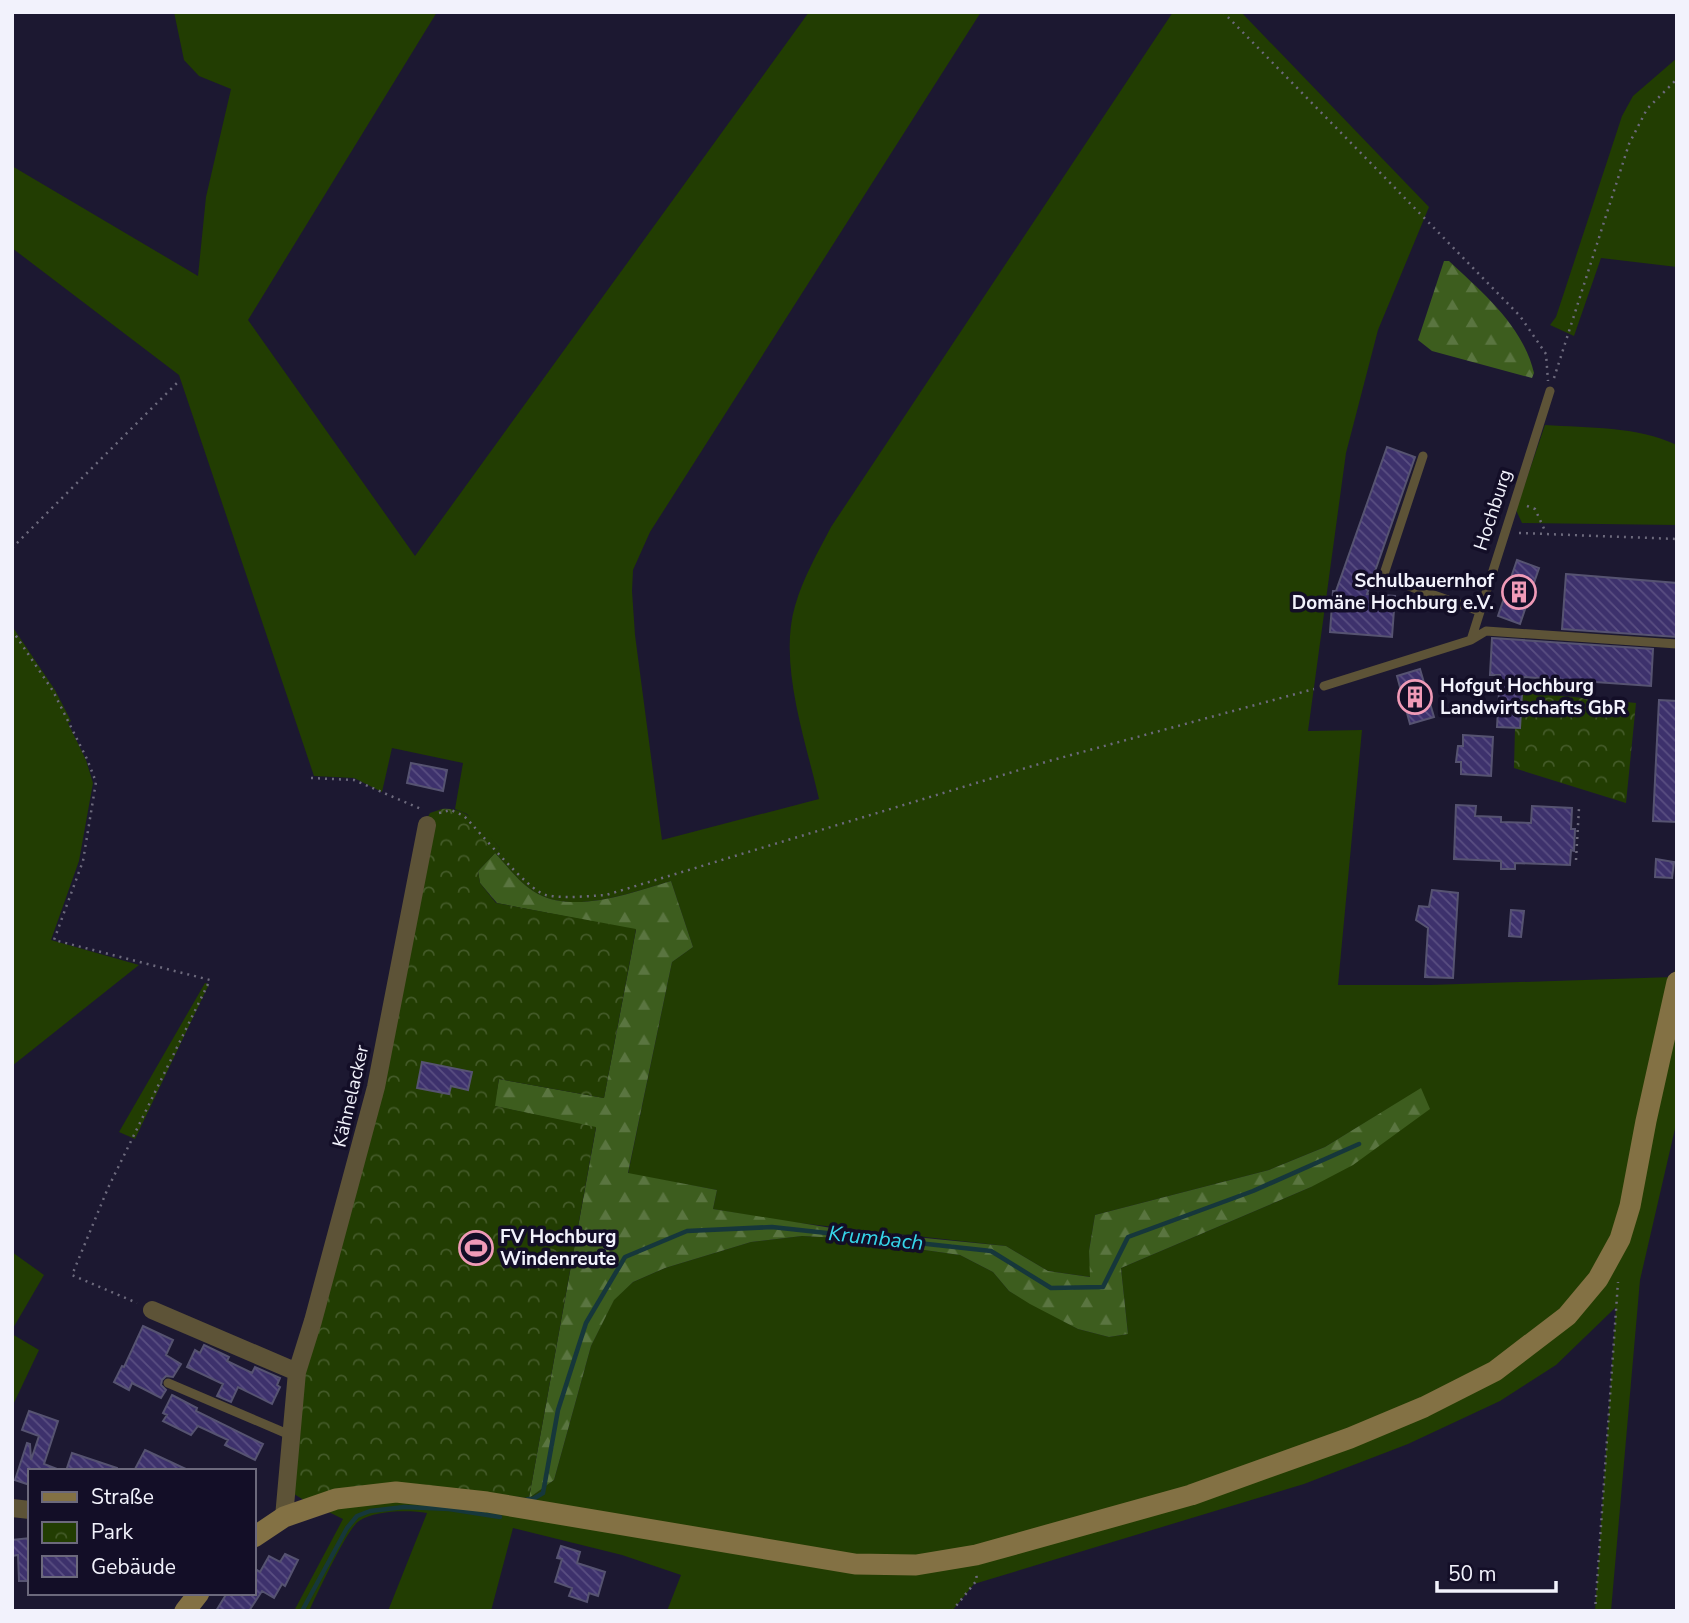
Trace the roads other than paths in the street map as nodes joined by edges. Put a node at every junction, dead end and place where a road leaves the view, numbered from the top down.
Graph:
1 (1549, 391) road end
2 (1423, 456) dead end
3 (1479, 611) junction
4 (1471, 640) junction
5 (1677, 644) edge
6 (1324, 686) road end
7 (430, 820) road end
8 (1677, 982) edge
9 (152, 1310) road end
10 (297, 1372) junction
11 (168, 1383) dead end
12 (290, 1435) junction
13 (284, 1517) junction
14 (256, 1536) edge
15 (197, 1595) edge
16 (185, 1611) edge

1 - 3 lane, Hochburg
2 - 3 lane
3 - 4 lane, Hochburg
4 - 5 lane
4 - 6 lane
7 - 10 street, Kähnelacker
8 - 13 street
9 - 10 street
10 - 12 street, Kähnelacker
11 - 12 lane
12 - 13 street, Kähnelacker
13 - 14 street
15 - 16 street

